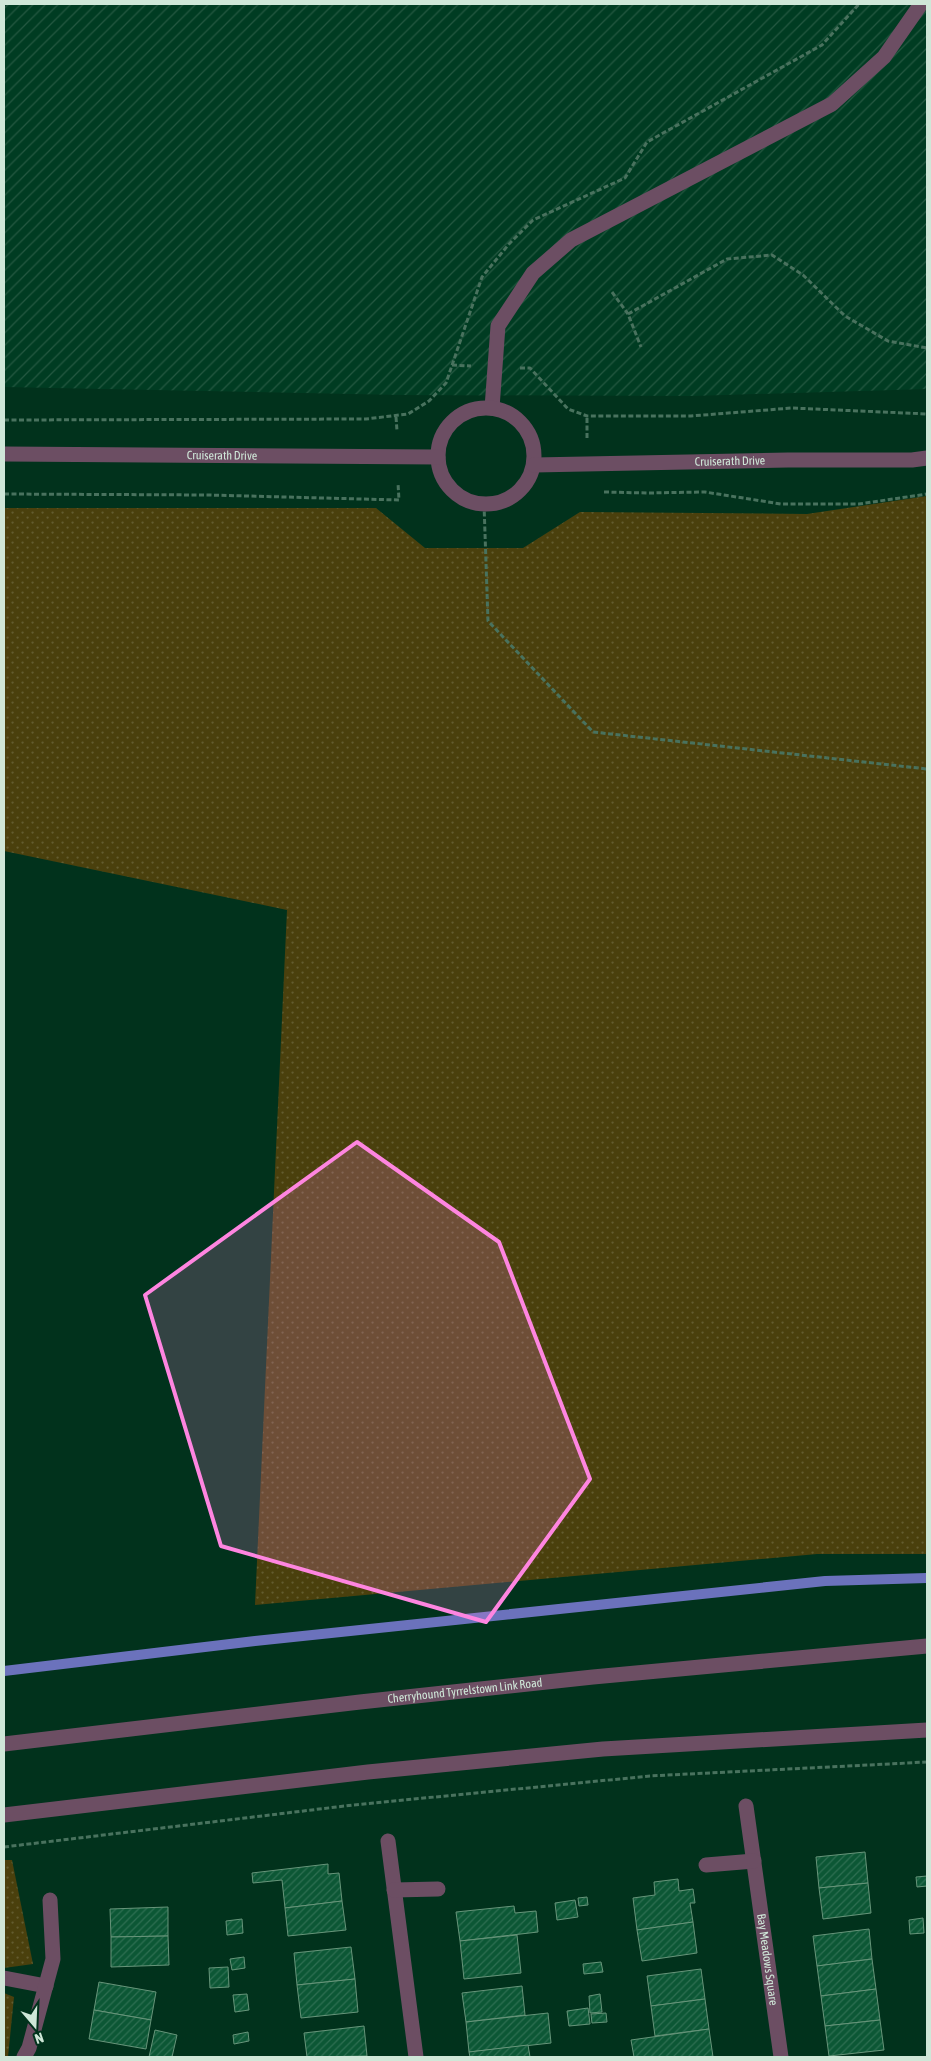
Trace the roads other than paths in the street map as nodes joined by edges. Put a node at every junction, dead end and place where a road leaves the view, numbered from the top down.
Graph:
1 (921, 4) edge
2 (492, 408) junction
3 (4, 454) edge
4 (438, 457) junction
5 (927, 458) edge
6 (534, 465) junction
7 (927, 1646) edge
8 (927, 1730) edge
9 (4, 1744) edge
10 (746, 1806) dead end
11 (4, 1815) edge
12 (388, 1841) dead end
13 (754, 1861) junction
14 (706, 1865) dead end
15 (438, 1889) dead end
16 (394, 1890) junction
17 (50, 1900) dead end
18 (4, 1978) edge
19 (46, 1986) junction
20 (24, 2057) edge
21 (416, 2057) edge
22 (781, 2057) edge

1 - 2 street
2 - 4 street
2 - 6 street
3 - 4 street, Cruiserath Drive
4 - 6 street
5 - 6 street, Cruiserath Drive
7 - 9 street, Cherryhound Tyrrelstown Link Road
8 - 11 street
10 - 13 street, Bay Meadows Square
12 - 16 street
13 - 14 street
13 - 22 street, Bay Meadows Square
15 - 16 street
16 - 21 street
17 - 19 street
18 - 19 street
19 - 20 street

